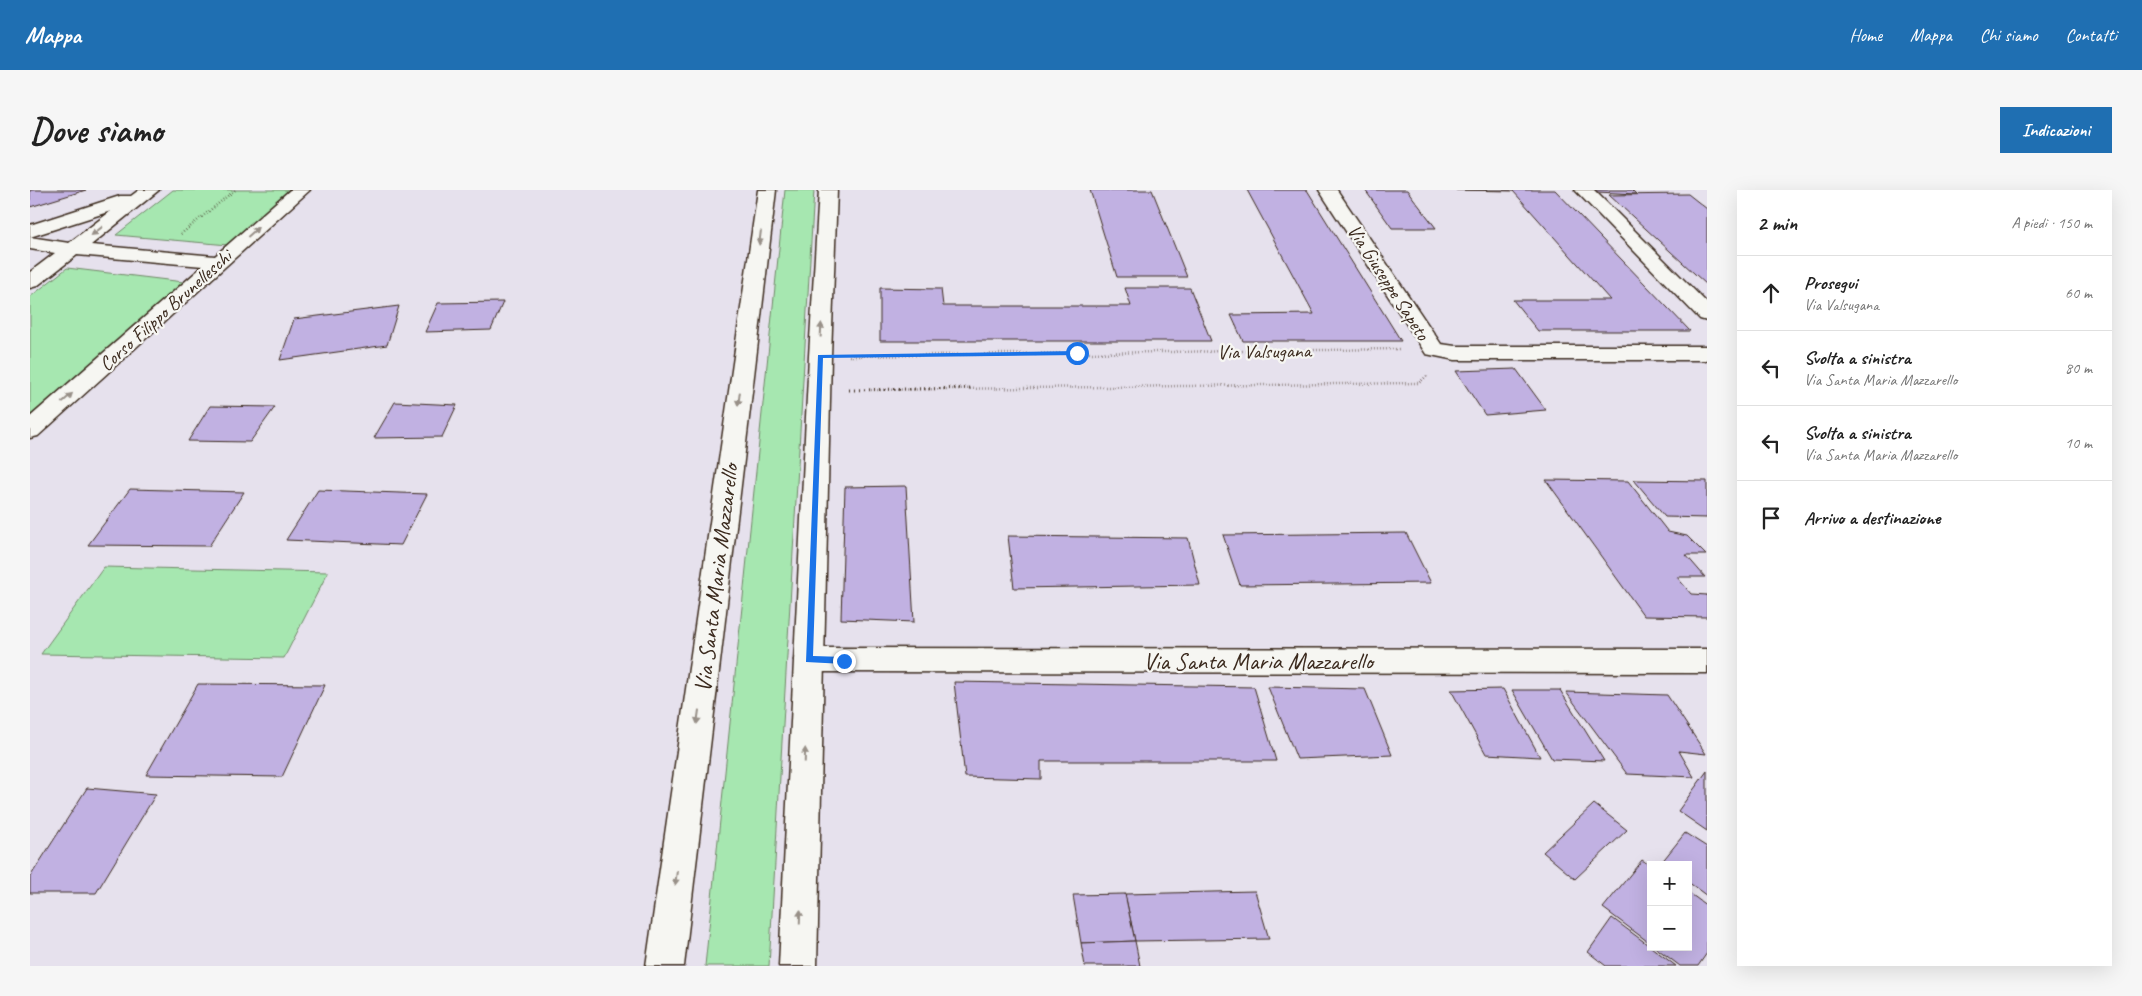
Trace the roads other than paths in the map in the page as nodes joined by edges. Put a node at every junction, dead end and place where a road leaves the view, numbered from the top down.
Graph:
1 (301, 190) edge
2 (766, 190) edge
3 (828, 190) edge
4 (1328, 190) edge
5 (1584, 190) edge
6 (147, 192) edge
7 (30, 231) edge
8 (30, 243) edge
9 (73, 249) junction
10 (220, 262) junction
11 (30, 282) edge
12 (1707, 315) edge
13 (1707, 353) edge
14 (30, 430) edge
15 (809, 660) junction
16 (1707, 661) edge
17 (665, 966) edge
18 (798, 966) edge

10 -> 1 street, Corso Filippo Brunelleschi
2 -> 17 street, Via Santa Maria Mazzarello
15 -> 3 street
4 - 13 street, Via Giuseppe Sapeto
5 - 12 street
6 - 7 street
6 -> 9 street
8 - 9 street
9 - 10 street
9 - 11 street
14 -> 10 street, Corso Filippo Brunelleschi
15 - 16 street, Via Santa Maria Mazzarello
18 -> 15 street

